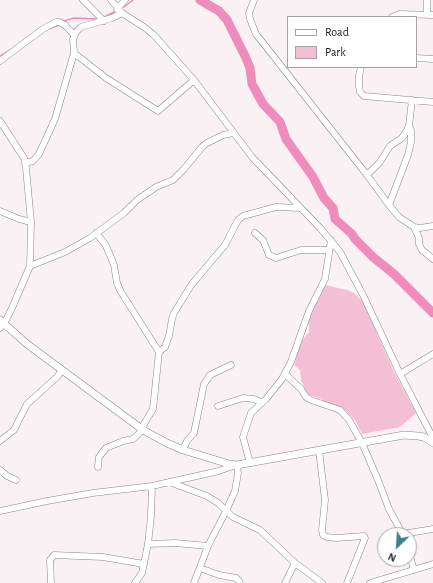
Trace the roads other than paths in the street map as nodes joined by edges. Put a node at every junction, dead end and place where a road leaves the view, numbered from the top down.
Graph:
1 (83, 0) edge
2 (111, 0) edge
3 (125, 0) edge
4 (254, 0) edge
5 (427, 0) edge
6 (120, 11) junction
7 (430, 14) edge
8 (394, 16) edge
9 (104, 21) junction
10 (74, 35) junction
11 (74, 53) junction
12 (417, 58) edge
13 (433, 59) edge
14 (0, 61) edge
15 (361, 68) edge
16 (194, 80) junction
17 (412, 100) junction
18 (433, 102) edge
19 (0, 121) edge
20 (409, 126) junction
21 (233, 133) junction
22 (25, 163) junction
23 (367, 175) junction
24 (389, 204) junction
25 (300, 208) junction
26 (0, 211) edge
27 (31, 222) junction
28 (433, 226) edge
29 (414, 227) junction
30 (96, 233) junction
31 (255, 233) dead end
32 (330, 240) junction
33 (329, 250) junction
34 (433, 259) edge
35 (30, 266) junction
36 (1, 324) edge
37 (159, 352) junction
38 (433, 354) edge
39 (231, 365) dead end
40 (62, 370) junction
41 (285, 374) junction
42 (400, 374) junction
43 (262, 403) junction
44 (218, 406) dead end
45 (143, 430) junction
46 (433, 438) edge
47 (0, 441) edge
48 (362, 443) junction
49 (433, 443) edge
50 (183, 450) junction
51 (319, 450) junction
52 (250, 463) junction
53 (235, 465) junction
54 (98, 467) dead end
55 (0, 470) edge
56 (16, 480) dead end
57 (168, 482) junction
58 (152, 486) junction
59 (0, 511) edge
60 (226, 511) junction
61 (399, 527) edge
62 (433, 529) edge
63 (417, 532) edge
64 (148, 544) junction
65 (208, 546) junction
66 (295, 563) junction
67 (144, 564) junction
68 (433, 564) edge
69 (413, 567) edge
70 (200, 568) junction
71 (414, 570) junction
72 (50, 583) edge
73 (135, 583) edge
74 (194, 583) edge
75 (240, 583) edge
76 (285, 583) edge
77 (322, 583) edge
78 (347, 583) edge
79 (370, 583) edge

1 - 9 street
2 - 6 street
3 - 6 street
4 - 23 street
5 - 7 street
6 - 9 street
6 - 16 street
7 - 8 street
9 - 10 street
10 - 11 street
10 - 14 street
11 - 16 street
11 - 22 street
12 - 13 street
15 - 17 street
16 - 21 street
17 - 18 street
17 - 20 street
19 - 22 street
20 - 23 street
20 - 24 street
21 - 25 street
21 - 30 street
22 - 27 street
23 - 24 street
24 - 29 street
25 - 32 street
25 - 37 street
26 - 27 street
27 - 35 street
28 - 29 street
29 - 34 street
30 - 35 street
30 - 37 street
31 - 33 street
32 - 33 street
32 - 42 street
33 - 41 street
35 - 36 street
36 - 40 street
37 - 45 street
38 - 42 street
39 - 50 street
40 - 45 street
40 - 47 street
41 - 43 street
41 - 48 street
42 - 46 street
43 - 44 street
43 - 52 street
45 - 50 street
45 - 54 street
48 - 49 street
48 - 51 street
48 - 61 street
50 - 53 street
51 - 52 street
51 - 78 street
52 - 53 street
53 - 57 street
53 - 60 street
55 - 56 street
57 - 58 street
57 - 60 street
58 - 59 street
58 - 64 street
60 - 65 street
60 - 66 street
62 - 63 street
64 - 65 street
64 - 67 street
65 - 70 street
66 - 76 street
66 - 77 street
67 - 72 street
67 - 73 street
68 - 71 street
69 - 71 street
70 - 74 street
70 - 75 street
71 - 79 street

